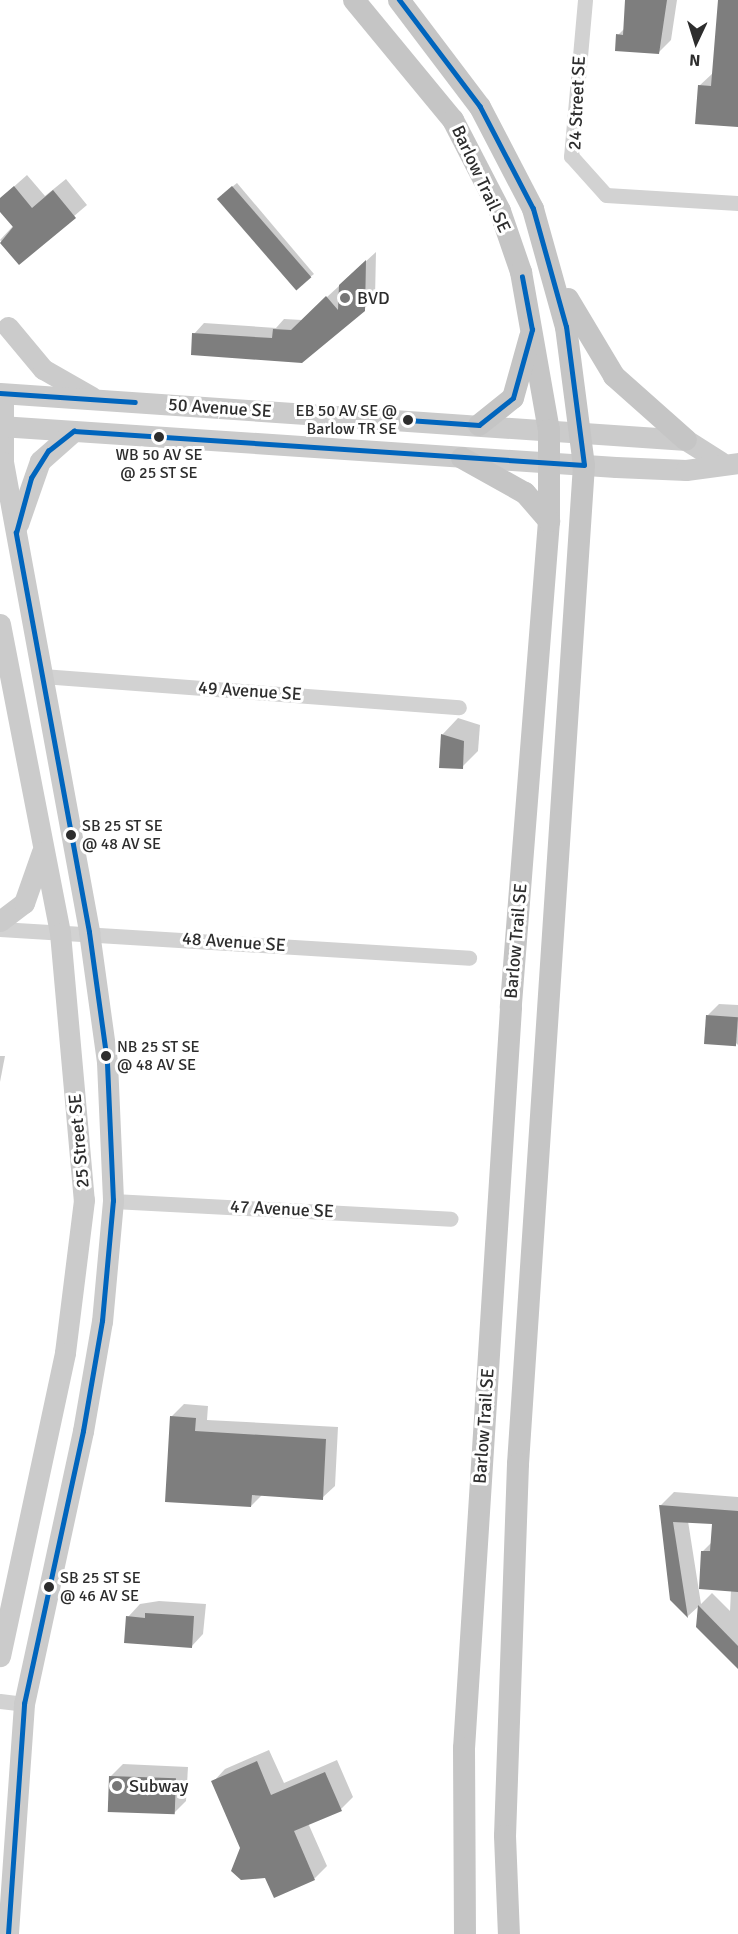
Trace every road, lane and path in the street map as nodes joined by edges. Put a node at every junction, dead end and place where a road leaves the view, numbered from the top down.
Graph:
1 (354, 0) edge
2 (399, 0) edge
3 (585, 0) edge
4 (738, 203) edge
5 (554, 274) junction
6 (8, 327) dead end
7 (532, 330) junction
8 (2, 394) edge
9 (98, 400) junction
10 (479, 425) junction
11 (1, 426) edge
12 (74, 430) junction
13 (549, 430) junction
14 (581, 432) junction
15 (686, 440) junction
16 (462, 458) junction
17 (551, 463) junction
18 (729, 463) edge
19 (584, 465) junction
20 (549, 521) junction
21 (16, 533) junction
22 (0, 624) edge
23 (42, 676) junction
24 (459, 707) dead end
25 (44, 846) junction
26 (0, 921) edge
27 (0, 929) edge
28 (89, 932) junction
29 (60, 933) junction
30 (469, 958) dead end
31 (113, 1201) junction
32 (451, 1219) dead end
33 (60, 1375) junction
34 (92, 1379) junction
35 (15, 1575) junction
36 (0, 1599) edge
37 (0, 1656) edge
38 (0, 1701) edge
39 (24, 1704) junction
40 (8, 1934) edge
41 (465, 1934) edge
42 (509, 1934) edge

1 - 7 main road, Barlow Trail SE
2 - 5 main road, Barlow Trail SE
3 - 4 street, 24 Street SE
5 - 14 main road, Barlow Trail SE
5 - 15 main road
6 - 9 street
7 - 10 main road
7 - 13 main road, Barlow Trail SE
8 - 9 street, 50 Avenue SE
8 - 11 street, 25 Street SE
9 - 10 street, 50 Avenue SE
10 - 13 street, 50 Avenue SE
11 - 12 street, 50 Avenue SE
11 - 21 street, 25 Street SE
12 - 16 street, 50 Avenue SE
12 - 21 street
13 - 14 street, 50 Avenue SE
13 - 17 main road, Barlow Trail SE
14 - 15 street, 50 Avenue SE
14 - 19 main road, Barlow Trail SE
15 - 18 street, 50 Avenue SE
16 - 17 street, 50 Avenue SE
16 - 20 main road
17 - 19 street, 50 Avenue SE
17 - 20 main road, Barlow Trail SE
18 - 19 street, 50 Avenue SE
19 - 42 main road, Barlow Trail SE
20 - 41 main road, Barlow Trail SE
21 - 23 street, 25 Street SE
22 - 25 street, 25 Street SE
23 - 24 street, 49 Avenue SE
23 - 28 street, 25 Street SE
25 - 26 street
25 - 29 street, 25 Street SE
27 - 29 street, 48 Avenue SE
28 - 29 street, 48 Avenue SE
28 - 30 street, 48 Avenue SE
28 - 31 street, 25 Street SE
29 - 33 street, 25 Street SE
31 - 32 street, 47 Avenue SE
31 - 34 street, 25 Street SE
33 - 34 street
33 - 35 street, 25 Street SE
34 - 39 street, 25 Street SE
35 - 36 street
35 - 37 street, 25 Street SE
38 - 39 street
39 - 40 street, 25 Street SE

